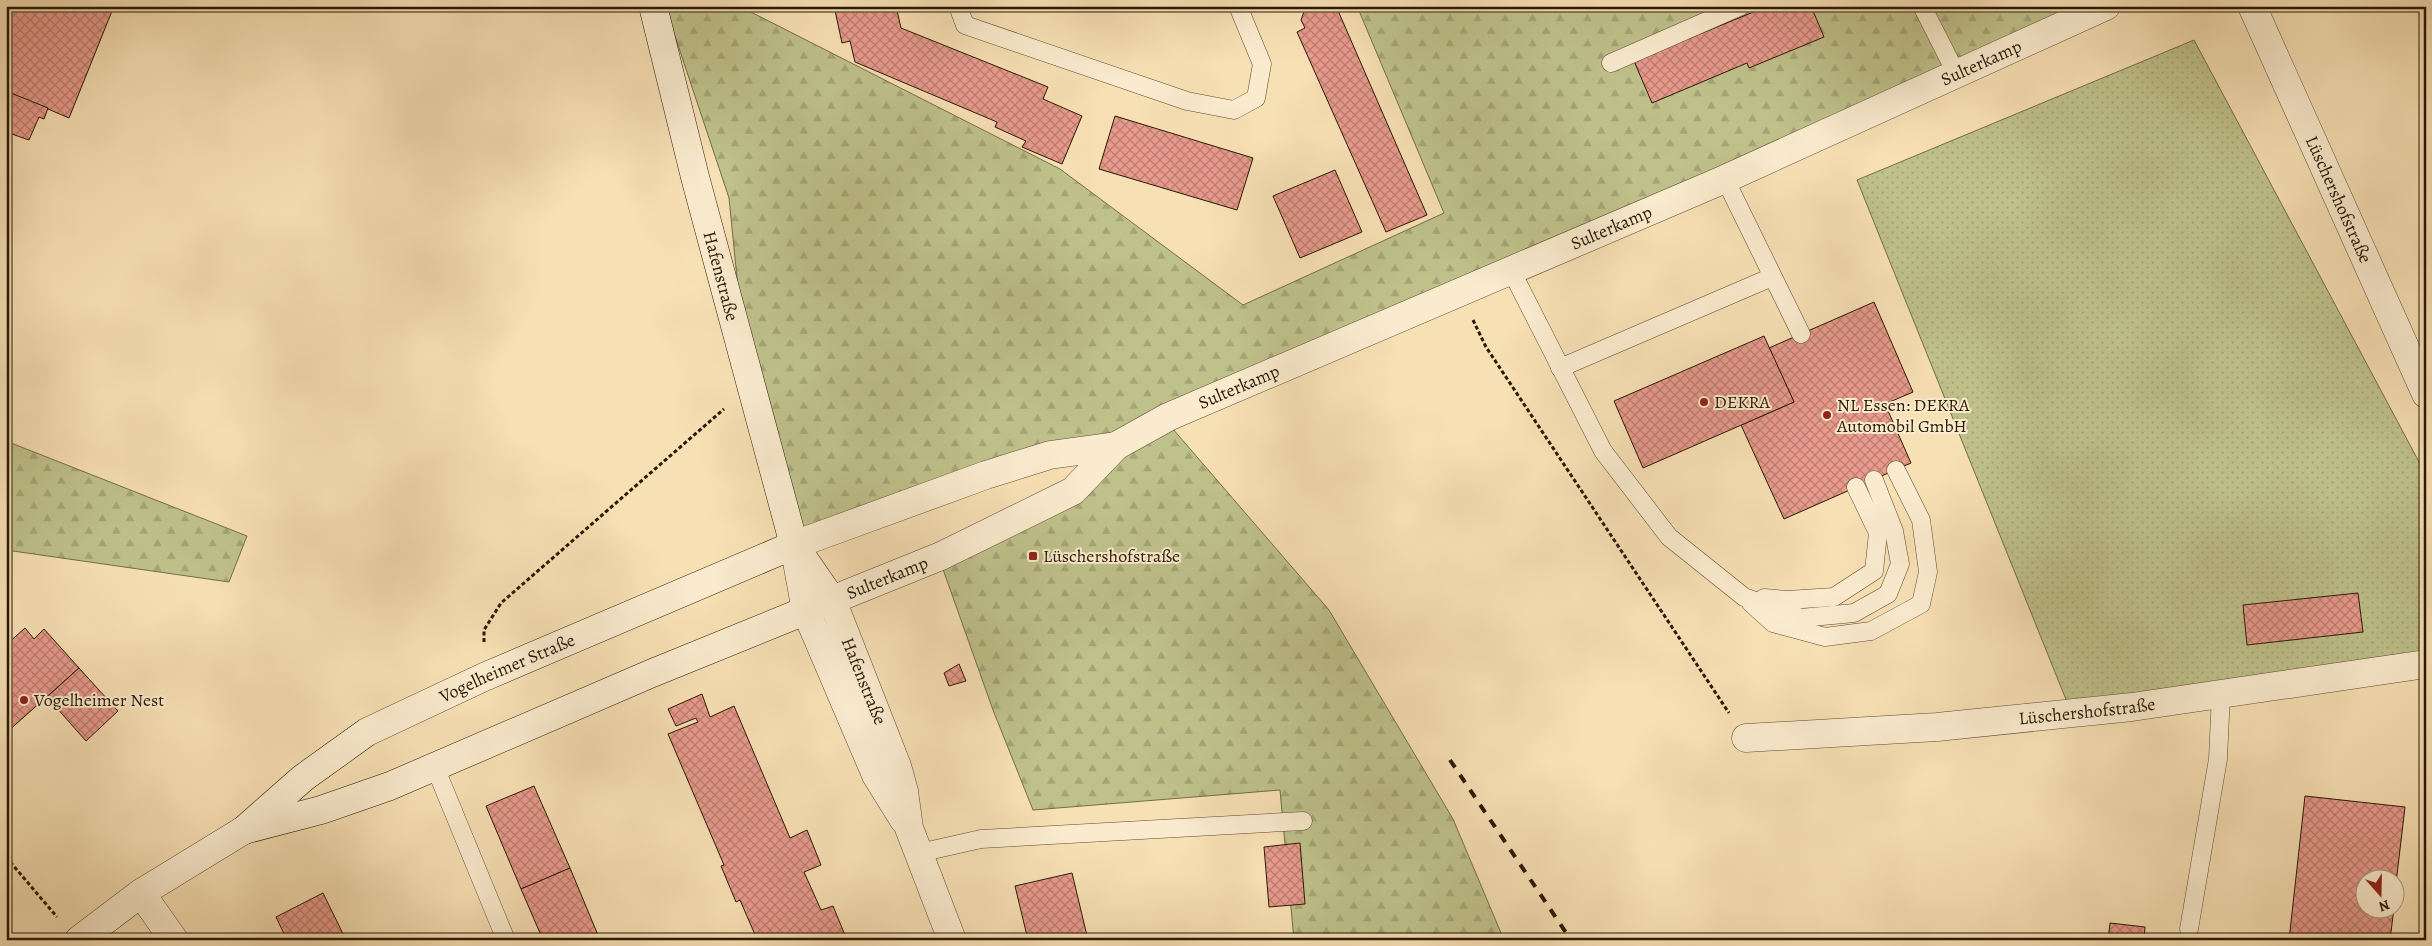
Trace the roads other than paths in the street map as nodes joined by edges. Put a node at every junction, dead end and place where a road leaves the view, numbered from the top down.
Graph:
1 (653, 6) edge
2 (958, 6) edge
3 (1238, 6) edge
4 (1741, 6) edge
5 (1922, 6) edge
6 (2106, 6) edge
7 (2252, 6) edge
8 (1611, 63) dead end
9 (1957, 75) junction
10 (1724, 179) junction
11 (1512, 272) junction
12 (1772, 276) junction
13 (1801, 334) dead end
14 (1560, 368) junction
15 (2426, 394) edge
16 (1116, 446) junction
17 (1896, 470) dead end
18 (1874, 480) dead end
19 (1856, 487) dead end
20 (794, 545) junction
21 (1744, 597) junction
22 (832, 600) junction
23 (806, 611) junction
24 (2426, 664) edge
25 (2221, 694) junction
26 (1746, 738) road end
27 (435, 768) junction
28 (1303, 821) dead end
29 (909, 828) junction
30 (244, 830) junction
31 (919, 853) junction
32 (141, 894) junction
33 (2189, 929) dead end
34 (79, 940) edge
35 (174, 940) edge
36 (506, 940) edge
37 (952, 940) edge

1 - 20 street, Hafenstraße
2 - 3 lane
4 - 8 lane
5 - 9 lane
6 - 9 street, Sulterkamp
7 - 15 street, Lüschershofstraße
9 - 10 street, Sulterkamp
10 - 11 street, Sulterkamp
10 - 12 lane
11 - 14 lane
11 - 16 street, Sulterkamp
12 - 13 lane
12 - 14 lane
14 - 21 lane
16 - 20 street, Sulterkamp
16 - 22 street, Sulterkamp
17 - 21 lane
18 - 21 lane
19 - 21 lane
20 - 22 street, Hafenstraße
20 - 23 street, Hafenstraße
20 - 30 street, Vogelheimer Straße
22 - 23 street, Sulterkamp
22 - 29 street, Hafenstraße
23 - 27 street, Vogelheimer Straße
23 - 29 street, Hafenstraße
24 - 25 street, Lüschershofstraße
25 - 26 street, Lüschershofstraße
25 - 33 lane
27 - 30 street, Vogelheimer Straße
27 - 36 lane
28 - 31 lane
29 - 31 street, Hafenstraße
30 - 32 street, Vogelheimer Straße
31 - 37 street, Hafenstraße
32 - 34 street, Vogelheimer Straße
32 - 35 street

